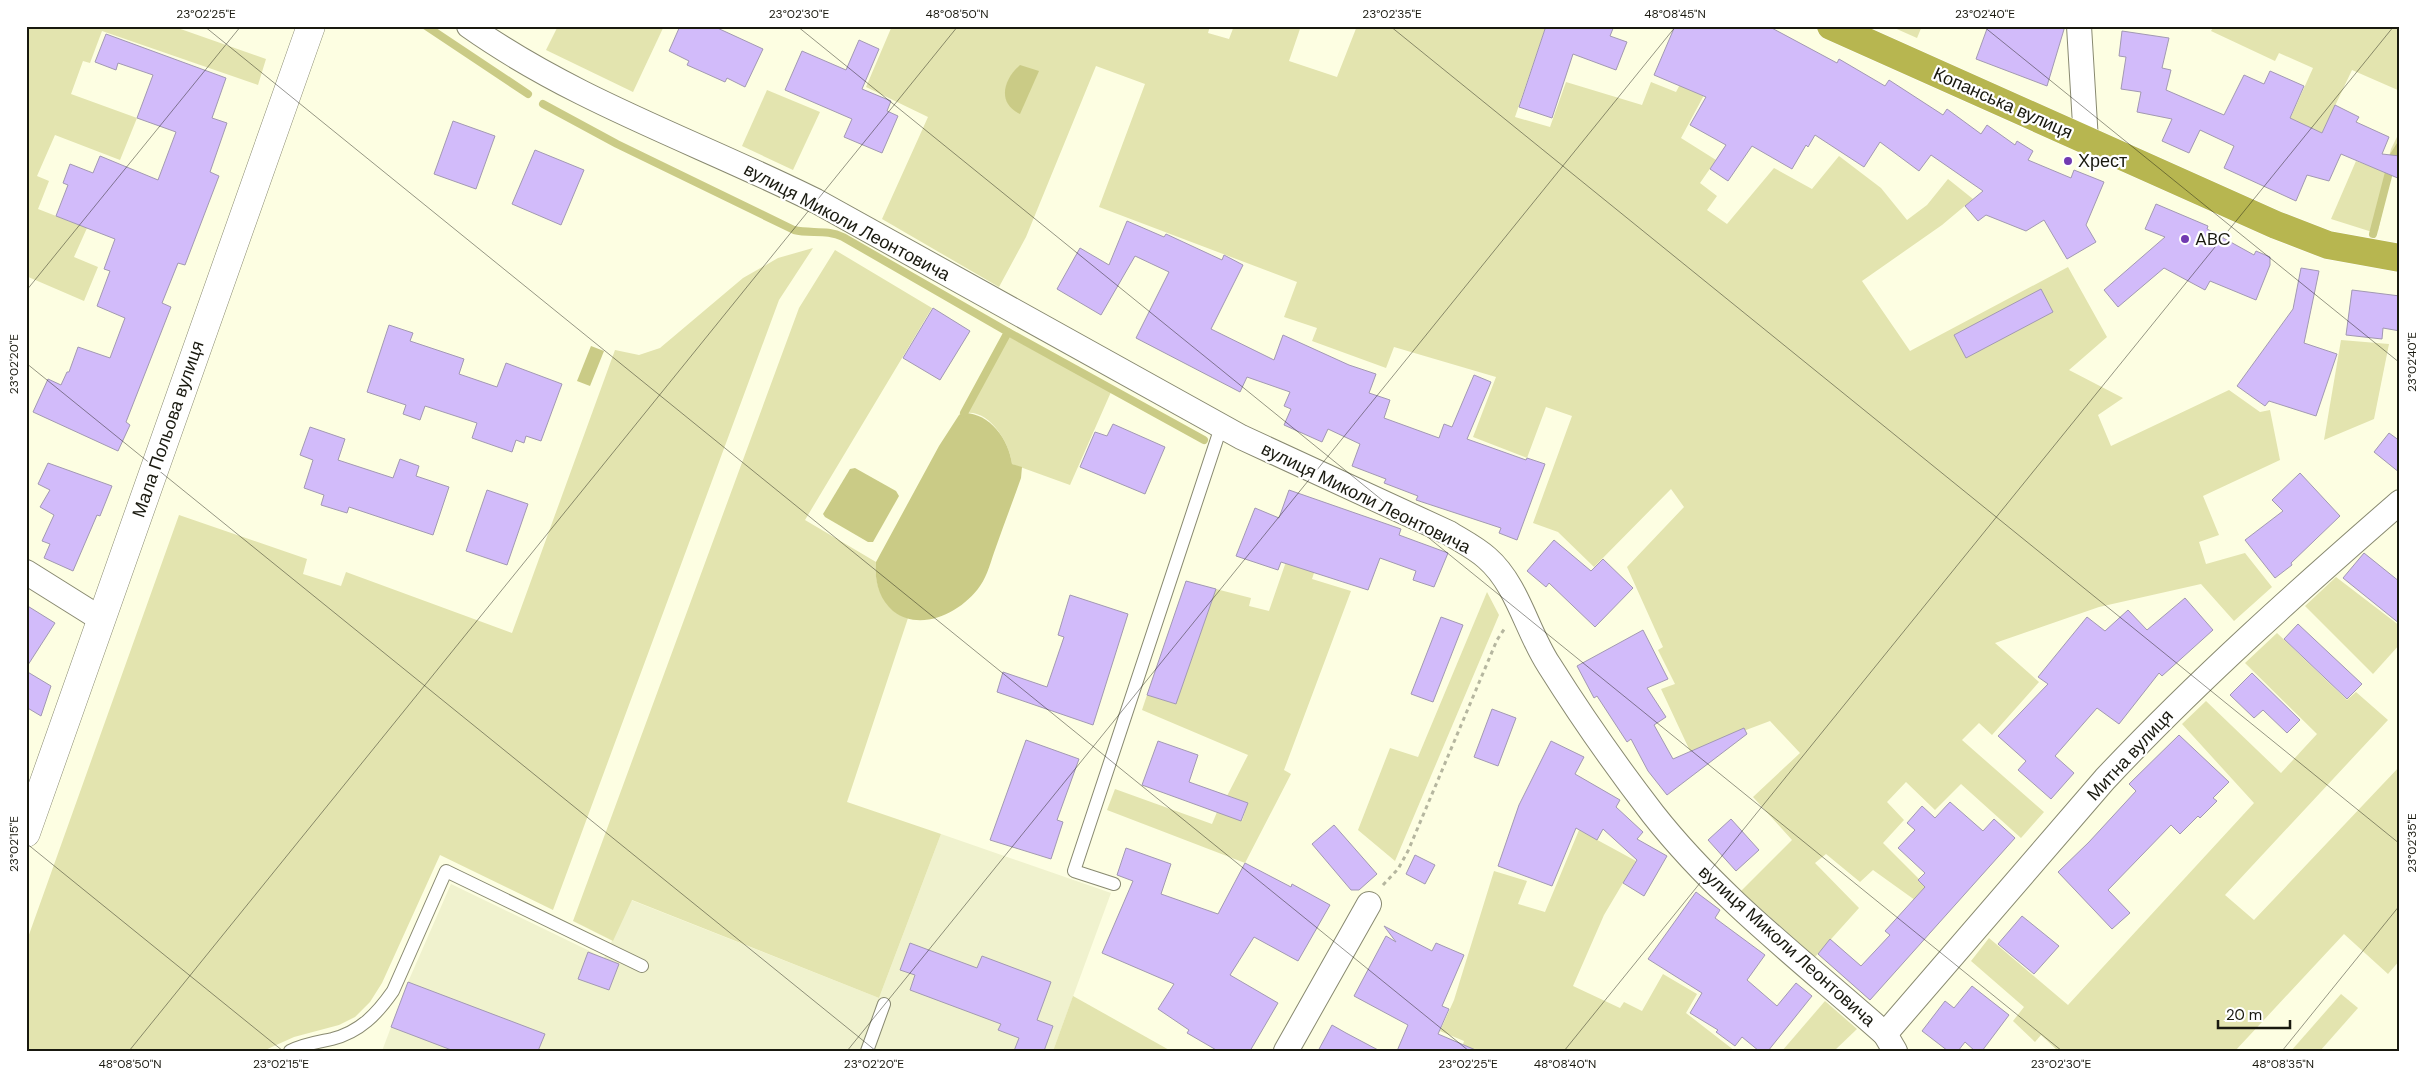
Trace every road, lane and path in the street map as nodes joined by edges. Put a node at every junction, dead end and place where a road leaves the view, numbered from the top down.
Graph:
1 (311, 26) edge
2 (469, 26) edge
3 (1831, 26) edge
4 (2078, 26) edge
5 (2086, 141) junction
6 (2400, 258) edge
7 (1221, 427) junction
8 (2400, 502) edge
9 (26, 572) edge
10 (1521, 612) junction
11 (101, 619) junction
12 (26, 833) edge
13 (1114, 884) dead end
14 (1369, 904) joint
15 (642, 966) dead end
16 (884, 1004) dead end
17 (1890, 1042) edge
18 (290, 1051) edge
19 (867, 1051) edge
20 (1286, 1051) edge

1 - 11 street, Мала Польова вулиця
2 - 7 street, вулиця Миколи Леонтовича
3 - 5 highway, Копанська вулиця
4 - 5 street
5 - 6 highway, Копанська вулиця
7 - 10 street, вулиця Миколи Леонтовича
7 - 13 lane
8 - 17 street, Митна вулиця
9 - 11 street
10 - 14 path
10 - 17 street, вулиця Миколи Леонтовича
11 - 12 street, Мала Польова вулиця
14 - 20 street
15 - 18 lane
16 - 19 lane

